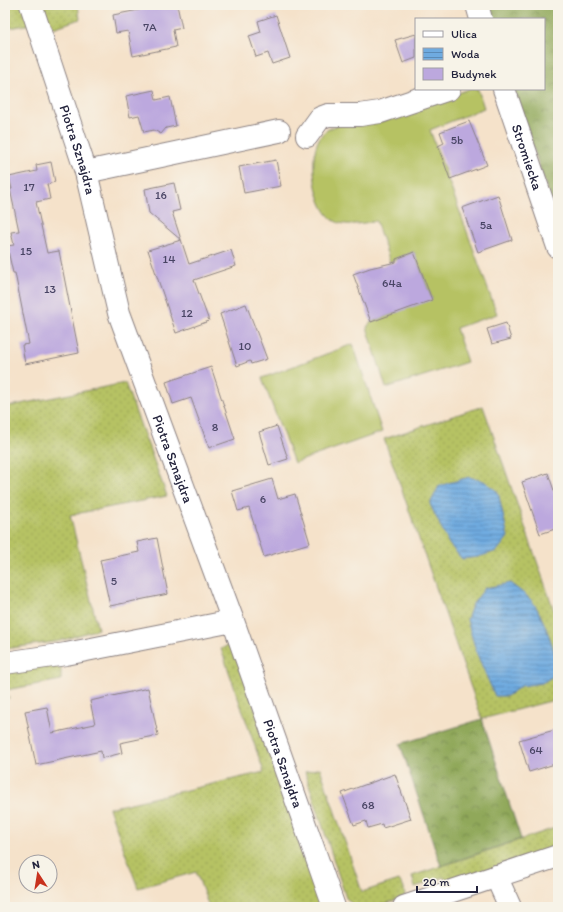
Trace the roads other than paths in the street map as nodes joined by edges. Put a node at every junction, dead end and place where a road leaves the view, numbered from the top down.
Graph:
1 (31, 5) edge
2 (477, 5) edge
3 (481, 18) edge
4 (445, 90) edge
5 (504, 90) edge
6 (280, 131) dead end
7 (307, 136) dead end
8 (86, 172) junction
9 (558, 247) edge
10 (233, 621) junction
11 (5, 663) edge
12 (558, 856) edge
13 (496, 876) junction
14 (334, 907) edge
15 (404, 907) edge
16 (510, 907) edge

1 - 8 street, Piotra Sznajdra
2 - 3 street
4 - 7 street
5 - 9 street, Stromiecka
6 - 8 street
8 - 10 street, Piotra Sznajdra
10 - 11 street
10 - 14 street, Piotra Sznajdra
12 - 13 street
13 - 15 street
13 - 16 street

